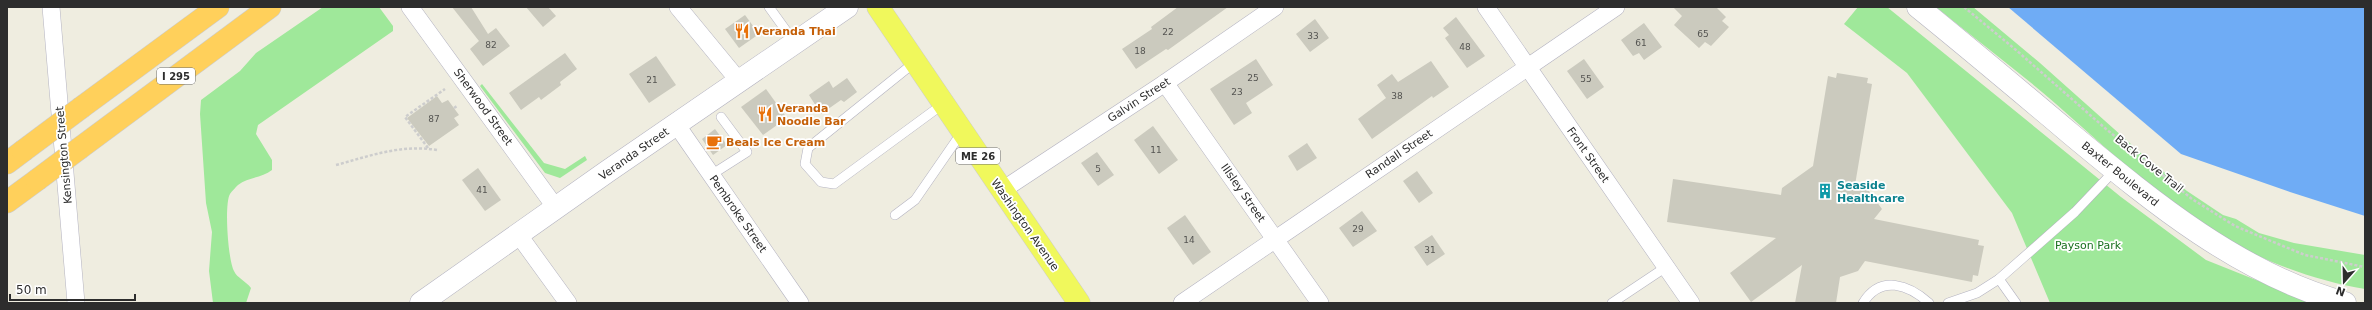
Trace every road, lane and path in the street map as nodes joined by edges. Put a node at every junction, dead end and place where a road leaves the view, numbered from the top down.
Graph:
1 (51, 7) edge
2 (270, 7) edge
3 (410, 7) edge
4 (678, 7) edge
5 (768, 7) edge
6 (848, 7) edge
7 (878, 7) edge
8 (1275, 7) edge
9 (1486, 7) edge
10 (1616, 7) edge
11 (1918, 7) edge
12 (1964, 7) edge
13 (217, 8) edge
14 (795, 43) junction
15 (915, 62) junction
16 (1527, 67) junction
17 (739, 81) junction
18 (1165, 83) junction
19 (445, 88) dead end
20 (943, 104) junction
21 (457, 106) dead end
22 (454, 108) dead end
23 (721, 118) dead end
24 (676, 124) junction
25 (962, 132) junction
26 (428, 149) junction
27 (437, 150) dead end
28 (15, 157) edge
29 (336, 165) dead end
30 (2115, 170) junction
31 (711, 175) junction
32 (1001, 191) junction
33 (7, 202) edge
34 (556, 208) junction
35 (895, 215) dead end
36 (518, 234) junction
37 (1275, 239) junction
38 (1666, 267) junction
39 (2365, 267) edge
40 (1999, 279) junction
41 (76, 303) edge
42 (422, 303) edge
43 (568, 303) edge
44 (800, 303) edge
45 (1079, 303) edge
46 (1182, 303) edge
47 (1320, 303) edge
48 (1612, 303) edge
49 (1691, 303) edge
50 (1863, 303) edge
51 (1929, 303) edge
52 (1948, 303) edge
53 (2016, 303) edge
54 (2345, 303) edge

1 - 41 street, Kensington Street
2 - 33 highway, I 295, bridge
3 - 34 street, Sherwood Street
4 - 17 street
5 - 14 lane
6 - 14 main road, Veranda Street
7 - 15 main road, Washington Avenue / ME 26
8 - 18 street, Galvin Street
9 - 16 street, Front Street
10 - 16 street, Randall Street
11 - 30 main road, Baxter Boulevard
12 - 39 path, Back Cove Trail
13 - 28 highway, I 295, bridge
14 - 17 main road, Veranda Street
15 - 20 main road, Washington Avenue / ME 26
15 - 20 lane
16 - 37 street, Randall Street
16 - 38 street, Front Street
17 - 24 main road, Veranda Street
18 - 32 street, Galvin Street
18 - 37 street, Illsley Street
19 - 26 path
20 - 25 main road, Washington Avenue / ME 26
21 - 22 path
23 - 31 lane
24 - 31 street, Pembroke Street
24 - 34 main road, Veranda Street
25 - 32 main road, Washington Avenue / ME 26
25 - 35 lane
26 - 27 path
26 - 29 path
30 - 40 lane
30 - 54 main road, Baxter Boulevard
31 - 44 street, Pembroke Street
32 - 45 main road, Washington Avenue / ME 26
34 - 36 main road, Veranda Street
36 - 42 main road, Veranda Street
36 - 43 street
37 - 46 street, Randall Street
37 - 47 street, Illsley Street
38 - 48 lane
38 - 49 street, Front Street
40 - 52 lane
40 - 53 lane
50 - 51 lane

